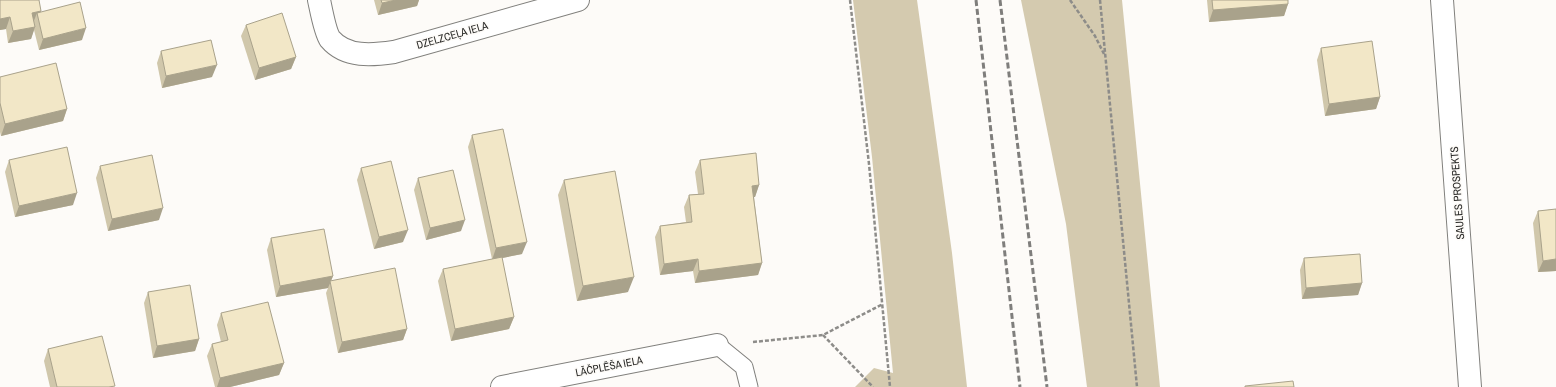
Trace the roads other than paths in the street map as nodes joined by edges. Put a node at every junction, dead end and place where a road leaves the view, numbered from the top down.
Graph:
1 (319, 0) edge
2 (578, 0) edge
3 (1442, 0) edge
4 (717, 345) joint
5 (502, 387) edge
6 (749, 387) edge
7 (1470, 387) edge

1 - 2 street, DZELZCEĻA IELA
3 - 7 street, SAULES PROSPEKTS
4 - 5 street, LĀČPLĒŠA IELA
4 - 6 lane

